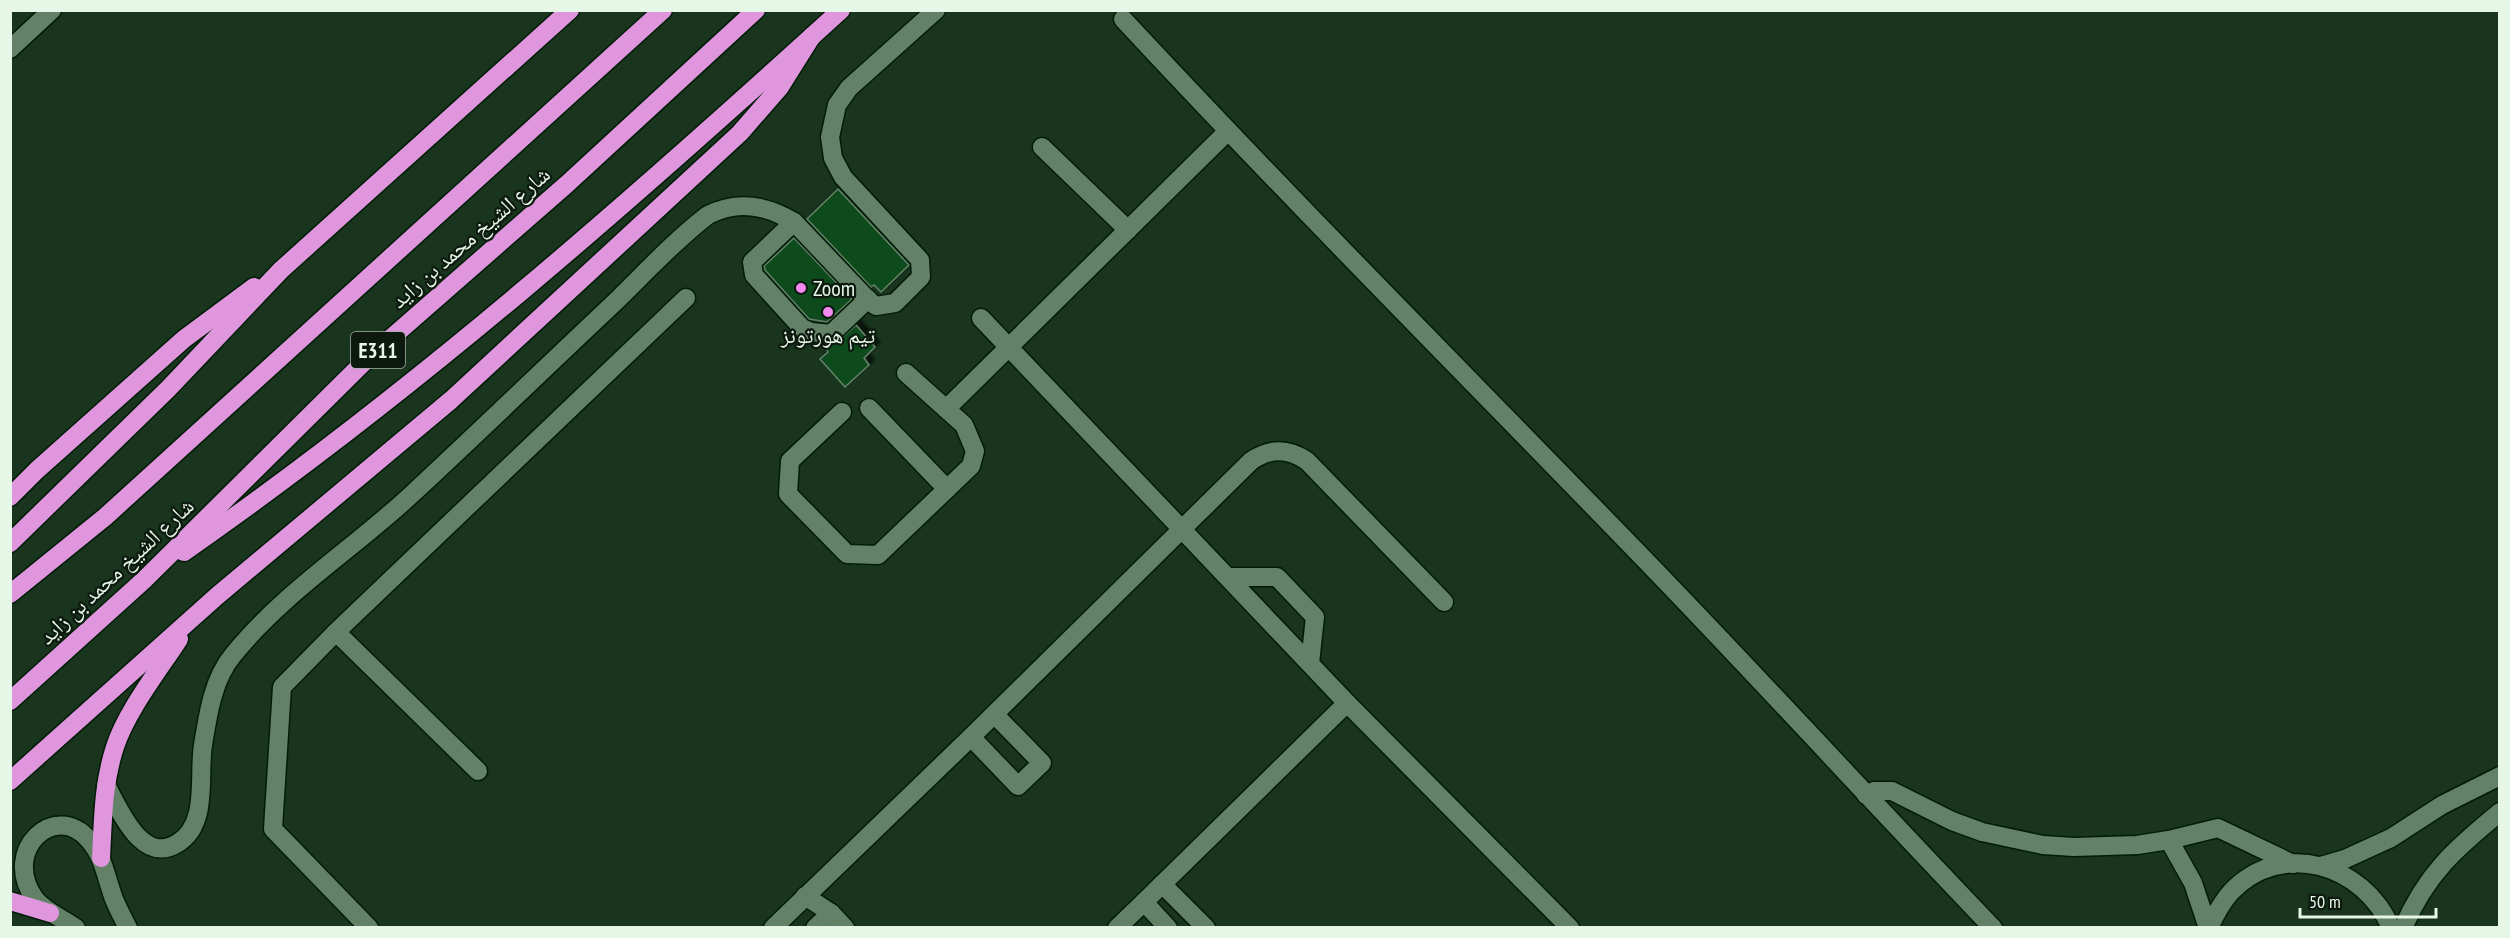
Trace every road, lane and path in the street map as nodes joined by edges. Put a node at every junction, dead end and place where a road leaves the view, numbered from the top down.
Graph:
1 (52, 10) edge
2 (570, 10) edge
3 (663, 10) edge
4 (756, 10) edge
5 (841, 10) edge
6 (936, 10) edge
7 (1124, 19) dead end
8 (812, 36) junction
9 (10, 49) edge
10 (1228, 131) junction
11 (1042, 147) dead end
12 (794, 222) junction
13 (1128, 230) junction
14 (281, 270) junction
15 (686, 298) dead end
16 (868, 299) junction
17 (981, 318) dead end
18 (1009, 347) junction
19 (906, 373) dead end
20 (869, 408) dead end
21 (946, 409) junction
22 (842, 412) dead end
23 (947, 489) junction
24 (10, 496) edge
25 (1183, 529) junction
26 (10, 543) edge
27 (1228, 577) junction
28 (144, 580) junction
29 (10, 594) edge
30 (1444, 602) dead end
31 (193, 617) junction
32 (336, 633) junction
33 (1310, 663) junction
34 (10, 701) edge
35 (1347, 703) junction
36 (995, 715) junction
37 (971, 737) junction
38 (478, 771) dead end
39 (2499, 776) edge
40 (10, 781) edge
41 (106, 784) junction
42 (1866, 795) junction
43 (2499, 812) edge
44 (2169, 840) junction
45 (101, 858) junction
46 (2293, 864) junction
47 (2321, 866) junction
48 (1162, 884) junction
49 (805, 896) junction
50 (10, 901) edge
51 (1144, 902) junction
52 (50, 913) junction
53 (831, 913) junction
54 (76, 927) edge
55 (128, 927) edge
56 (369, 927) edge
57 (776, 927) edge
58 (815, 927) edge
59 (845, 927) edge
60 (1118, 927) edge
61 (1168, 927) edge
62 (1206, 927) edge
63 (1570, 927) edge
64 (1993, 927) edge
65 (2208, 927) edge
66 (2391, 927) edge
67 (2403, 927) edge

1 - 9 street
2 - 14 highway
3 - 29 highway, شارع الشيخ محمد بن زايد / E311
4 - 28 highway, شارع الشيخ محمد بن زايد / E311
5 - 8 highway
6 - 16 street
7 - 10 street
8 - 28 highway
8 - 31 highway
10 - 13 street
10 - 42 street
11 - 13 street
12 - 16 street
12 - 16 street
12 - 41 street
13 - 18 street
14 - 24 highway
14 - 26 highway
15 - 32 street
17 - 18 street
18 - 21 street
18 - 25 street
19 - 21 street
20 - 23 street
21 - 23 street
22 - 23 street
25 - 27 street
25 - 30 street
25 - 36 street
27 - 33 street
27 - 33 street
28 - 34 highway, شارع الشيخ محمد بن زايد / E311
31 - 40 highway
31 - 41 highway
32 - 38 street
32 - 56 street
33 - 35 street
35 - 48 street
35 - 63 street
36 - 37 street
36 - 37 street
37 - 49 street
39 - 47 street
41 - 45 highway
42 - 44 street
42 - 64 street
43 - 67 street
44 - 46 street
44 - 65 street
45 - 52 street
45 - 55 street
46 - 47 street
46 - 65 street
47 - 66 street
48 - 51 street
48 - 62 street
49 - 53 street
49 - 57 street
50 - 52 highway
51 - 60 street
51 - 61 street
52 - 54 street
53 - 58 street
53 - 59 street

